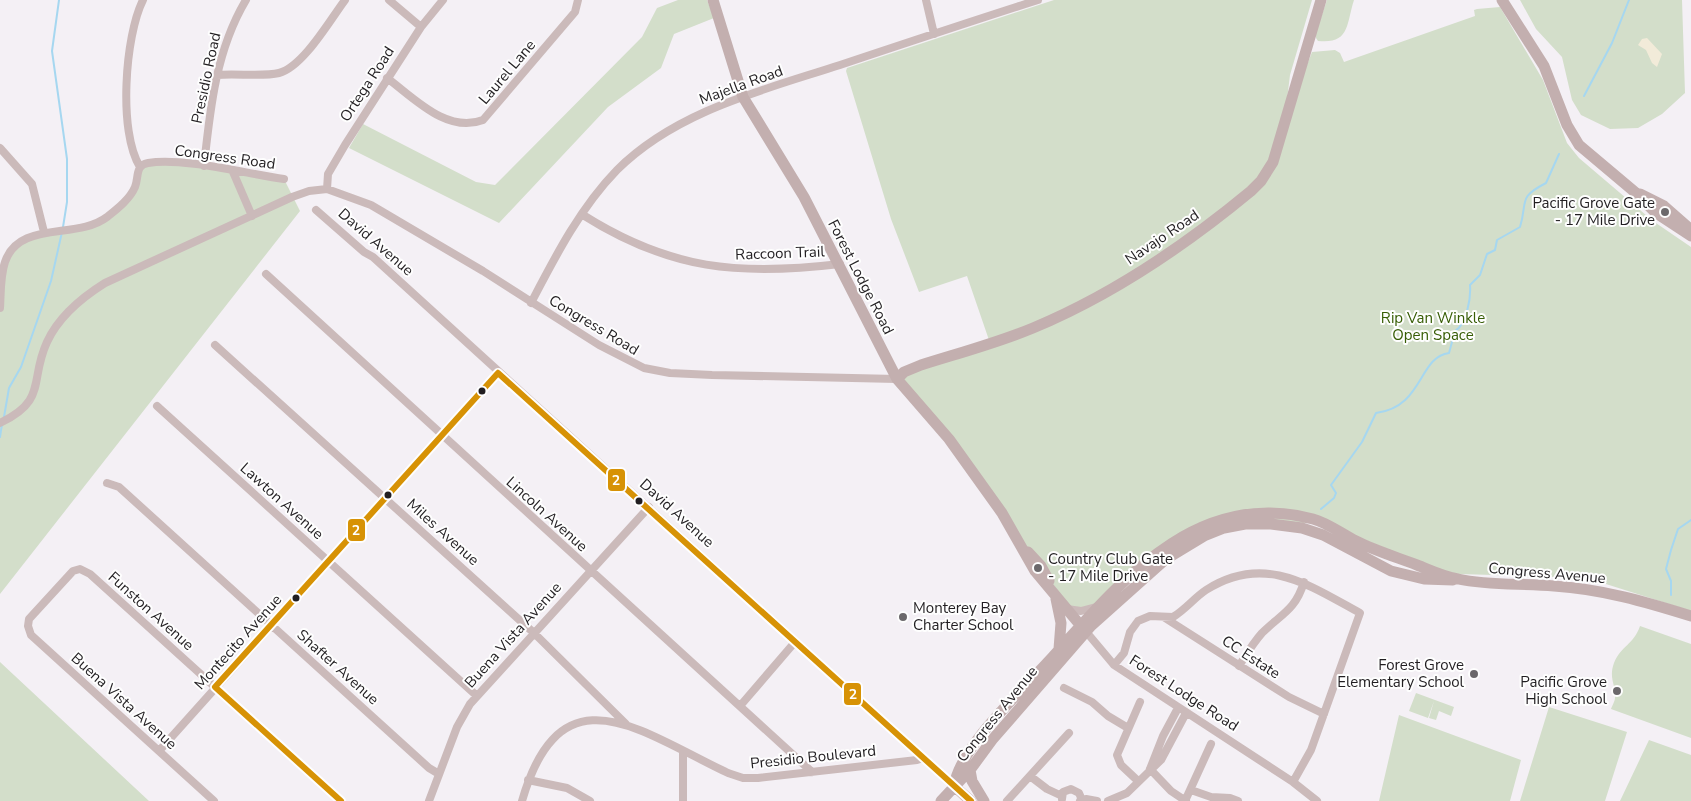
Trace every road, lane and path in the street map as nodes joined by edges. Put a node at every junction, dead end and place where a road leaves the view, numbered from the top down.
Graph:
1 (138, 0) edge
2 (143, 0) edge
3 (246, 0) edge
4 (345, 0) edge
5 (389, 0) edge
6 (443, 0) edge
7 (578, 0) edge
8 (714, 0) edge
9 (926, 0) edge
10 (1038, 0) edge
11 (1321, 0) edge
12 (1502, 0) edge
13 (138, 10) junction
14 (421, 27) junction
15 (934, 34) junction
16 (217, 75) junction
17 (387, 78) junction
18 (743, 96) junction
19 (0, 148) edge
20 (204, 166) junction
21 (140, 167) junction
22 (233, 172) junction
23 (284, 179) dead end
24 (327, 189) junction
25 (1636, 193) junction
26 (316, 210) dead end
27 (583, 215) junction
28 (252, 216) junction
29 (1691, 230) edge
30 (44, 232) junction
31 (1691, 236) edge
32 (840, 264) junction
33 (266, 274) dead end
34 (531, 303) junction
35 (0, 308) edge
36 (215, 345) dead end
37 (498, 373) junction
38 (897, 378) junction
39 (157, 406) dead end
40 (0, 423) edge
41 (441, 436) junction
42 (107, 483) dead end
43 (385, 499) junction
44 (649, 507) junction
45 (328, 562) junction
46 (590, 571) junction
47 (1458, 579) junction
48 (1304, 582) junction
49 (1053, 591) junction
50 (1102, 603) junction
51 (1067, 609) junction
52 (32, 615) joint
53 (1691, 616) edge
54 (1165, 618) junction
55 (271, 624) junction
56 (1084, 629) junction
57 (534, 633) junction
58 (795, 642) junction
59 (1058, 651) junction
60 (1114, 665) junction
61 (1239, 666) junction
62 (215, 688) junction
63 (1064, 688) dead end
64 (476, 696) junction
65 (1140, 702) dead end
66 (740, 706) junction
67 (1178, 708) junction
68 (1186, 713) junction
69 (1324, 714) junction
70 (626, 724) junction
71 (1128, 728) junction
72 (1069, 733) dead end
73 (1210, 744) dead end
74 (159, 750) junction
75 (683, 752) junction
76 (923, 758) junction
77 (1150, 769) junction
78 (970, 770) junction
79 (812, 772) junction
80 (439, 774) junction
81 (1030, 776) junction
82 (528, 780) junction
83 (1138, 781) junction
84 (1293, 782) junction
85 (954, 786) junction
86 (1191, 790) junction
87 (1062, 799) edge
88 (1081, 800) edge
89 (1216, 800) edge
90 (214, 801) edge
91 (341, 801) edge
92 (429, 801) edge
93 (522, 801) edge
94 (590, 801) edge
95 (683, 801) edge
96 (941, 801) edge
97 (971, 801) edge
98 (984, 801) edge
99 (1007, 801) edge
100 (1097, 801) edge
101 (1108, 801) edge
102 (1185, 801) edge
103 (1238, 801) edge
104 (1317, 801) edge

1 - 13 street
2 - 13 street
3 - 16 street, Presidio Road
4 - 16 street
5 - 14 street
6 - 14 street, Ortega Road
7 - 17 street, Laurel Lane
8 - 18 street, Forest Lodge Road
9 - 15 street
10 - 15 street, Majella Road
11 - 38 street, Navajo Road
12 - 25 street
13 - 21 street
14 - 17 street, Ortega Road
15 - 18 street, Majella Road
16 - 20 street, Presidio Road
17 - 24 street, Ortega Road
18 - 27 street, Majella Road
18 - 32 street, Forest Lodge Road
19 - 30 street
20 - 21 street, Congress Road
20 - 22 street, Congress Road
21 - 30 street
22 - 23 street, Congress Road
22 - 28 street
24 - 28 street, Congress Road
24 - 34 street, Congress Road
25 - 29 street
25 - 31 street
26 - 37 street, David Avenue
27 - 32 street, Raccoon Trail
27 - 34 street, Majella Road
28 - 40 street, Congress Road
30 - 35 street
32 - 38 street, Forest Lodge Road
33 - 41 street, Lincoln Avenue
34 - 38 street, Congress Road
36 - 43 street, Miles Avenue
37 - 41 street, Montecito Avenue
37 - 44 street, David Avenue
38 - 49 street, Forest Lodge Road
39 - 45 street, Lawton Avenue
41 - 43 street, Montecito Avenue
41 - 46 street, Lincoln Avenue
42 - 55 street, Shafter Avenue
43 - 45 street, Montecito Avenue
43 - 57 street, Miles Avenue
44 - 46 street, Buena Vista Avenue
44 - 58 street, David Avenue
45 - 55 street, Montecito Avenue
45 - 64 street, Lawton Avenue
46 - 57 street, Buena Vista Avenue
46 - 66 street, Lincoln Avenue
47 - 50 street, Congress Avenue
47 - 53 street, Congress Avenue
47 - 56 street, Congress Avenue
48 - 54 street
48 - 61 street
48 - 69 street
49 - 51 street, Forest Lodge Road
49 - 59 street
50 - 51 street
50 - 56 street, Congress Avenue
51 - 56 street, Forest Lodge Road
52 - 62 street, Funston Avenue
52 - 74 street, Buena Vista Avenue
54 - 60 street
54 - 61 street, CC Estate
55 - 62 street, Montecito Avenue
55 - 80 street, Shafter Avenue
56 - 59 street, Congress Avenue
56 - 60 street, Forest Lodge Road
56 - 78 street, Congress Avenue
57 - 64 street, Buena Vista Avenue
57 - 70 street, Miles Avenue
58 - 66 street
58 - 76 street, David Avenue
59 - 85 street, Congress Avenue
60 - 67 street, Forest Lodge Road
61 - 69 street, CC Estate
62 - 74 street, Montecito Avenue
62 - 91 street, Funston Avenue
63 - 71 street
64 - 80 street, Buena Vista Avenue
65 - 71 street
66 - 79 street, Lincoln Avenue
67 - 68 street, Forest Lodge Road
67 - 77 street
68 - 77 street
68 - 84 street, Forest Lodge Road
69 - 84 street
70 - 75 street, Presidio Boulevard
70 - 82 street, Presidio Boulevard
71 - 83 street
72 - 81 street
73 - 86 street
74 - 90 street, Buena Vista Avenue
75 - 79 street, Presidio Boulevard
75 - 95 street
76 - 79 street, Presidio Boulevard
76 - 85 street, David Avenue
77 - 83 street
77 - 102 street
78 - 85 street, Congress Avenue
78 - 98 street
80 - 92 street, Buena Vista Avenue
81 - 87 street
81 - 99 street
82 - 93 street, Presidio Boulevard
82 - 94 street
83 - 101 street
84 - 104 street, Forest Lodge Road
85 - 96 street
85 - 97 street, David Avenue
86 - 89 street
86 - 102 street
87 - 88 street
88 - 100 street
89 - 103 street

